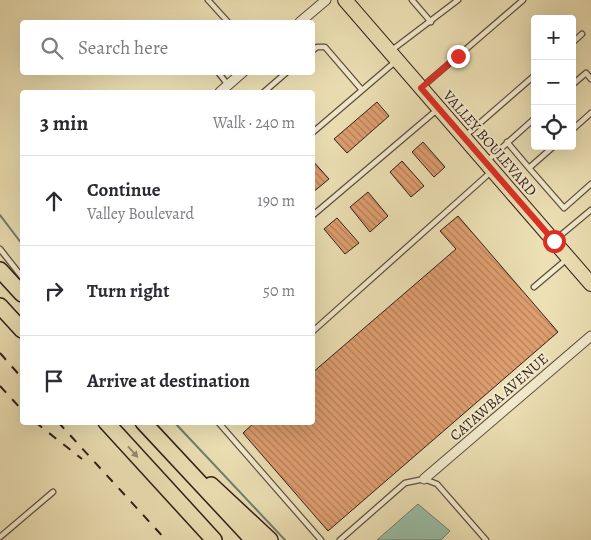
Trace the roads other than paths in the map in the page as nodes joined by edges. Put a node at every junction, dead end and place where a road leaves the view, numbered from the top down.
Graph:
1 (208, 0) edge
2 (326, 0) edge
3 (345, 0) edge
4 (412, 0) edge
5 (458, 0) edge
6 (523, 0) edge
7 (226, 20) edge
8 (302, 20) edge
9 (431, 22) junction
10 (582, 34) dead end
11 (576, 39) edge
12 (315, 49) edge
13 (394, 56) junction
14 (220, 75) edge
15 (240, 75) edge
16 (284, 75) edge
17 (531, 78) edge
18 (591, 79) edge
19 (576, 82) edge
20 (228, 85) junction
21 (421, 88) junction
22 (222, 90) edge
23 (266, 90) edge
24 (362, 90) junction
25 (439, 108) junction
26 (591, 113) edge
27 (531, 122) edge
28 (576, 126) edge
29 (315, 130) edge
30 (464, 137) junction
31 (508, 142) junction
32 (549, 150) edge
33 (489, 166) junction
34 (529, 168) junction
35 (591, 184) edge
36 (591, 210) edge
37 (315, 213) edge
38 (554, 241) junction
39 (0, 249) edge
40 (569, 258) junction
41 (0, 270) edge
42 (20, 284) edge
43 (591, 284) edge
44 (20, 285) edge
45 (534, 287) dead end
46 (0, 306) edge
47 (20, 328) edge
48 (315, 329) edge
49 (591, 336) edge
50 (109, 425) edge
51 (146, 425) edge
52 (221, 425) edge
53 (174, 456) junction
54 (424, 479) junction
55 (160, 481) junction
56 (53, 492) dead end
57 (0, 537) edge
58 (201, 540) edge
59 (214, 540) edge
60 (253, 540) edge
61 (270, 540) edge
62 (321, 540) edge
63 (340, 540) edge
64 (486, 540) edge

1 - 7 lane
2 - 8 street
3 - 13 main road, VALLEY BOULEVARD
4 - 9 lane
5 - 9 lane
6 - 21 lane
9 - 13 lane
10 - 11 lane
12 - 24 lane
13 - 21 main road, VALLEY BOULEVARD
13 - 24 lane
14 - 20 lane
15 - 20 street
16 - 23 lane
17 - 30 lane
18 - 19 lane
20 - 22 street
21 - 25 main road, VALLEY BOULEVARD
24 - 29 lane
25 - 30 main road, VALLEY BOULEVARD
25 - 37 lane
26 - 28 lane
27 - 31 lane
30 - 33 main road, VALLEY BOULEVARD
31 - 33 lane
31 - 34 lane
32 - 34 lane
33 - 38 main road, VALLEY BOULEVARD
33 - 48 lane
34 - 35 lane
36 - 38 lane
38 - 40 main road, VALLEY BOULEVARD
39 - 42 lane
40 - 43 main road, VALLEY BOULEVARD
40 - 45 lane
41 - 44 highway
46 - 47 highway
49 - 54 street, CATAWBA AVENUE
50 -> 55 highway
51 - 53 highway
52 - 62 lane
53 - 60 highway
53 - 61 highway
54 - 63 lane
54 - 64 lane
55 - 58 highway
55 - 59 highway
56 - 57 lane

